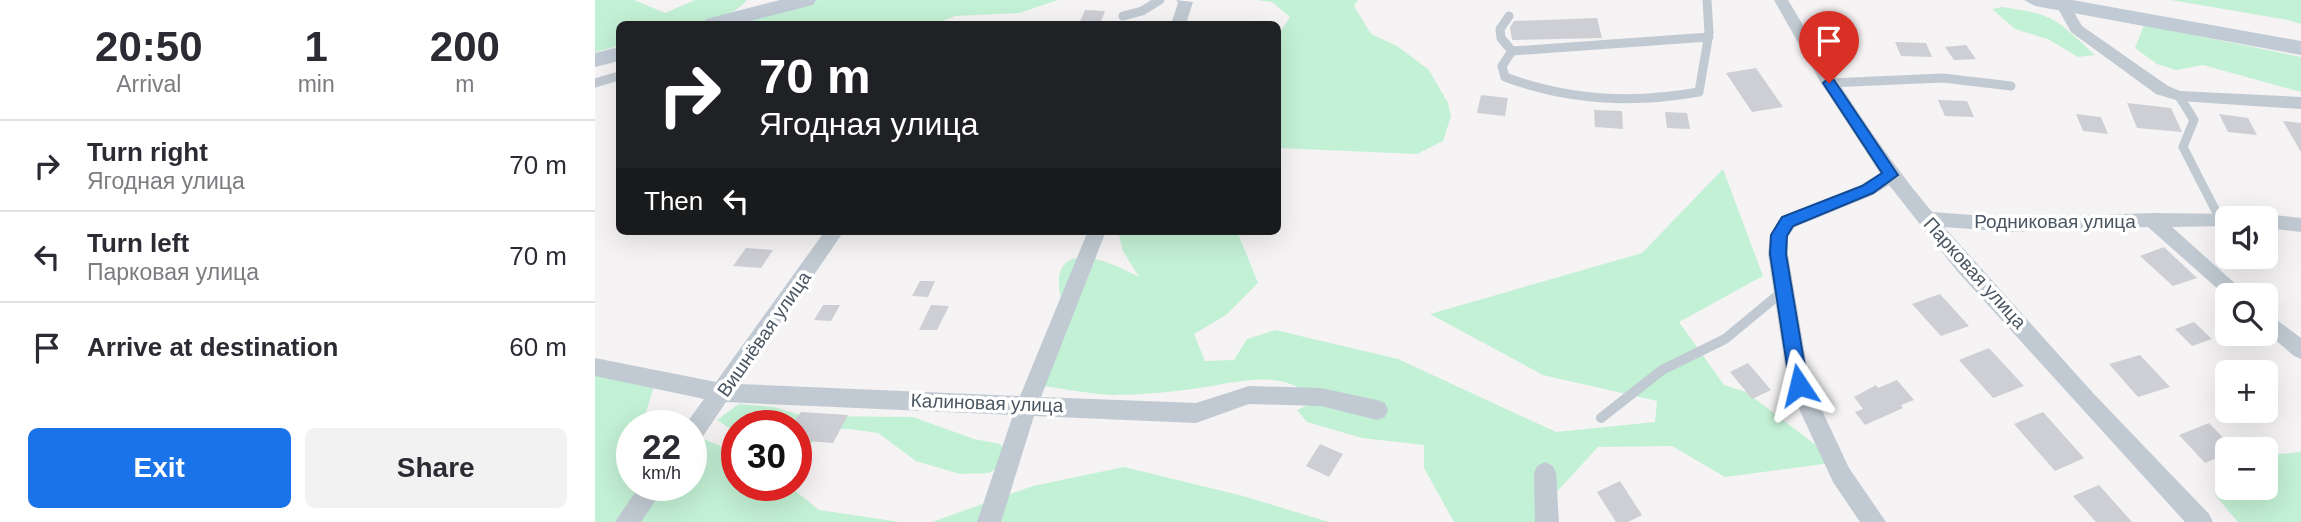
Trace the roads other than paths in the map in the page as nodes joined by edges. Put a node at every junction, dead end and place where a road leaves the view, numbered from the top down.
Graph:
1 (805, 0) edge
2 (1160, 0) edge
3 (1183, 0) edge
4 (1707, 0) edge
5 (1781, 0) edge
6 (2035, 0) edge
7 (2063, 5) junction
8 (760, 6) edge
9 (1123, 16) dead end
10 (1509, 16) dead end
11 (722, 21) edge
12 (1180, 21) edge
13 (1709, 37) junction
14 (2301, 48) edge
15 (1512, 51) junction
16 (616, 55) edge
17 (595, 60) edge
18 (616, 77) edge
19 (595, 83) edge
20 (1829, 83) junction
21 (2011, 86) dead end
22 (2179, 96) junction
23 (2301, 103) edge
24 (1891, 175) junction
25 (2217, 206) edge
26 (1926, 219) junction
27 (2215, 219) edge
28 (2152, 220) junction
29 (2278, 222) edge
30 (2301, 225) edge
31 (832, 235) edge
32 (1095, 235) edge
33 (2224, 283) edge
34 (1783, 291) junction
35 (2278, 330) edge
36 (2301, 350) edge
37 (595, 367) edge
38 (722, 393) junction
39 (1027, 404) junction
40 (1377, 410) dead end
41 (707, 413) edge
42 (1601, 418) dead end
43 (1545, 473) dead end
44 (643, 501) edge
45 (627, 522) edge
46 (989, 522) edge
47 (1547, 522) edge
48 (1874, 522) edge
49 (2201, 522) edge

1 - 8 main road
2 - 9 lane
3 - 12 street
4 - 13 lane
5 - 20 street, Парковая улица
6 - 7 main road
7 - 14 main road
7 - 22 street
8 - 11 main road
10 - 15 lane
13 - 15 lane
13 - 15 lane
16 - 17 main road
18 - 19 lane
20 - 21 lane
20 - 24 street, Парковая улица
22 - 23 street
22 - 25 lane
24 - 26 street, Парковая улица
24 - 34 street
26 - 28 street, Родниковая улица
26 - 49 street, Парковая улица
27 - 28 street
28 - 33 street, Родниковая улица
29 - 30 street
31 - 38 street, Вишнёвая улица
32 - 39 street
34 - 42 lane
34 - 48 street
35 - 36 street
37 - 38 street, Калиновая улица
38 - 39 street, Калиновая улица
38 - 41 street, Вишнёвая улица
39 - 40 street, Калиновая улица
39 - 46 street
43 - 47 street
44 - 45 street

